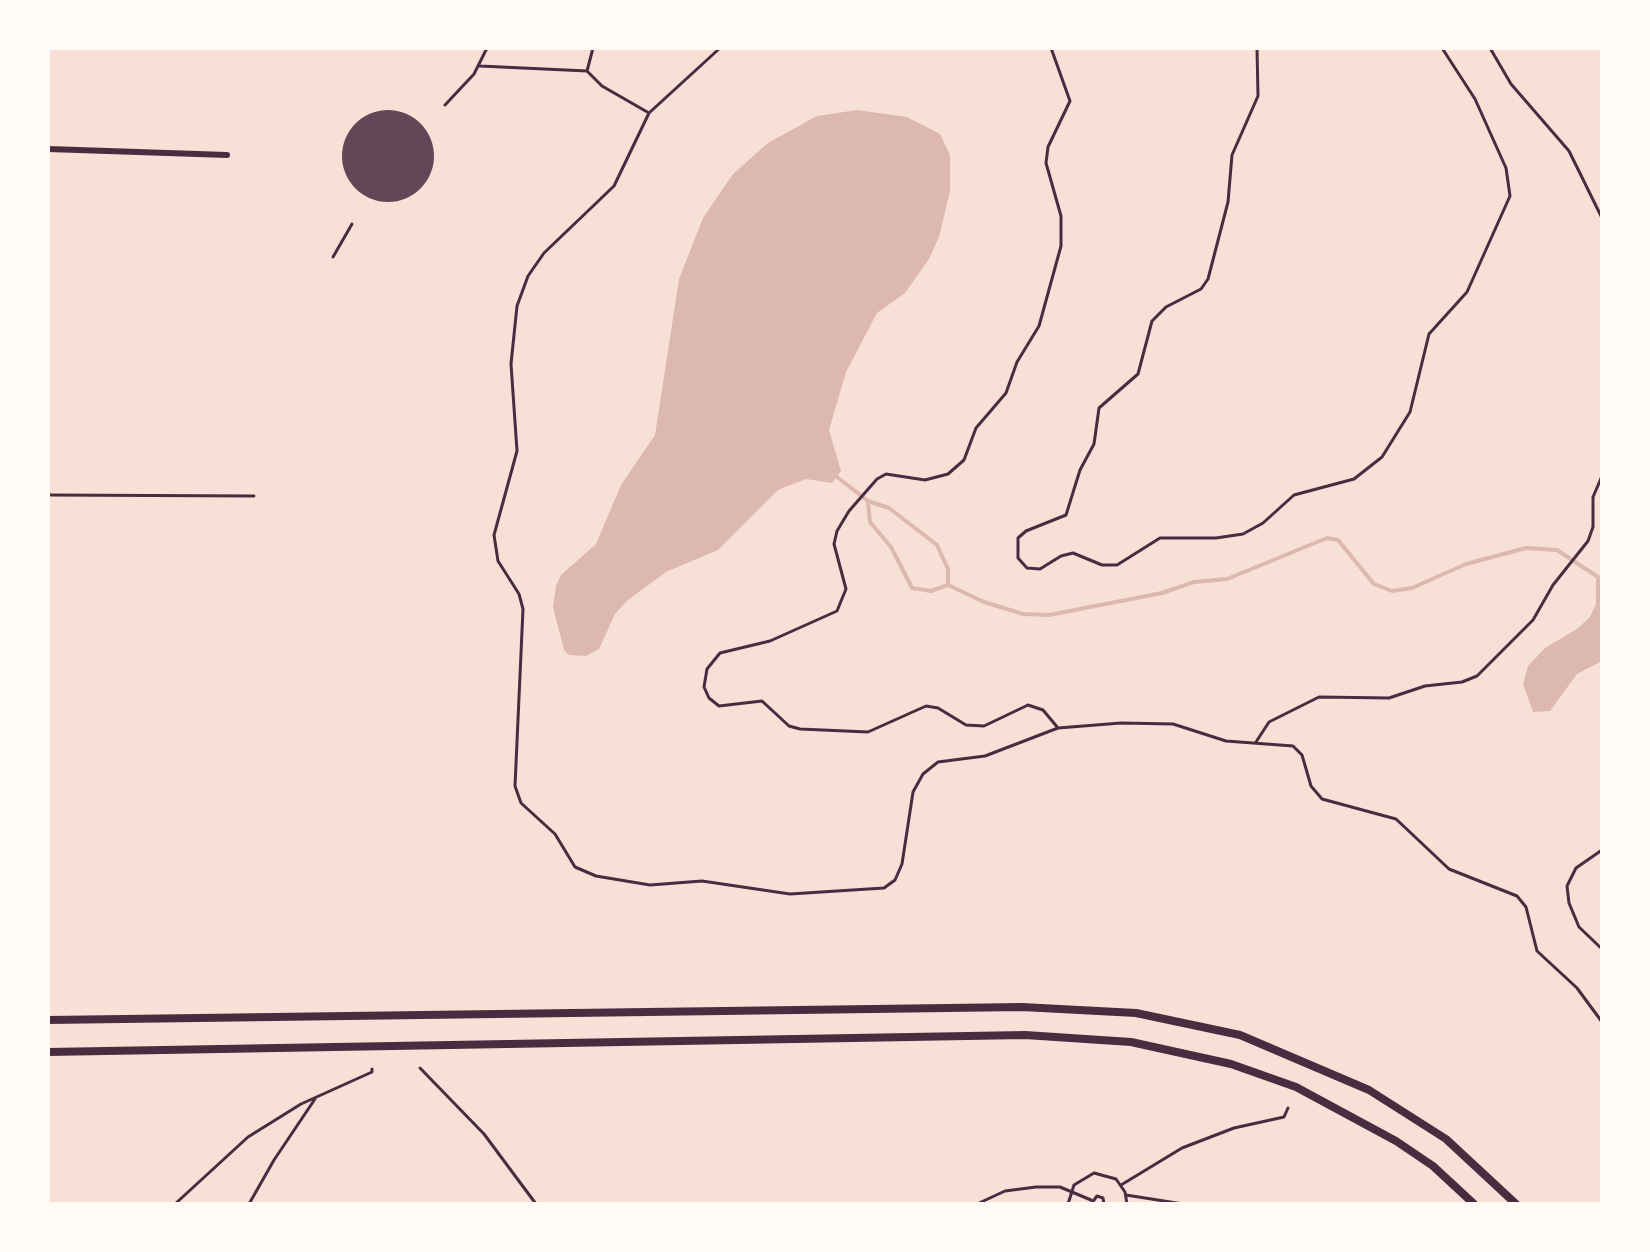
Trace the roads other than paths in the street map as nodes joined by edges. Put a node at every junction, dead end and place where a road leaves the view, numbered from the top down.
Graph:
1 (487, 48) edge
2 (593, 48) edge
3 (720, 48) edge
4 (1051, 48) edge
5 (1257, 48) edge
6 (1442, 48) edge
7 (1490, 48) edge
8 (480, 66) junction
9 (587, 71) junction
10 (445, 105) dead end
11 (649, 113) junction
12 (48, 149) edge
13 (227, 155) dead end
14 (1602, 218) edge
15 (352, 224) dead end
16 (333, 257) dead end
17 (1602, 476) edge
18 (48, 495) edge
19 (254, 496) dead end
20 (1058, 728) junction
21 (1256, 742) junction
22 (1602, 850) edge
23 (1602, 949) edge
24 (48, 1020) edge
25 (1602, 1022) edge
26 (48, 1052) edge
27 (1474, 1204) edge
28 (1516, 1204) edge

1 - 8 lane
2 - 9 lane
3 - 11 lane
4 - 20 lane
5 - 6 lane
7 - 14 lane
8 - 9 lane
8 - 10 lane
9 - 11 lane
11 - 20 lane
12 - 13 street
15 - 16 lane
17 - 21 lane
18 - 19 lane
20 - 21 lane
21 - 25 lane
22 - 23 lane
24 - 28 street
26 - 27 street

